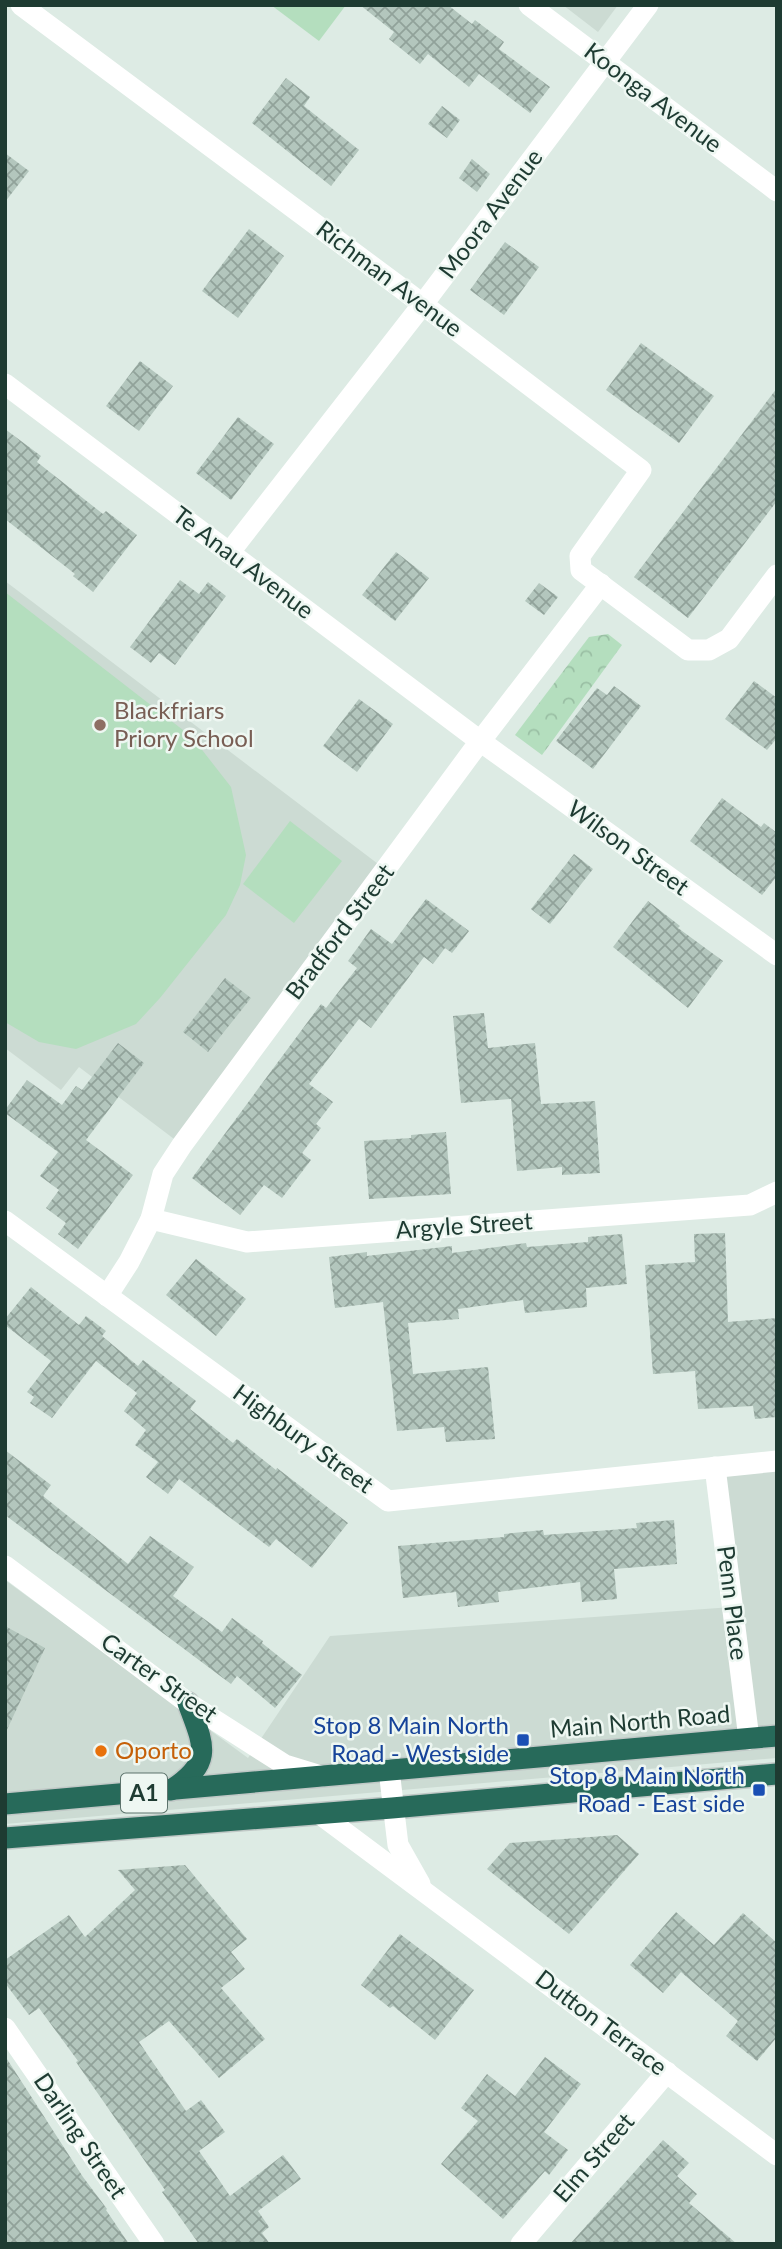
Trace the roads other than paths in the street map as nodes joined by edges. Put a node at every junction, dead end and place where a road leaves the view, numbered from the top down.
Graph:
1 (21, 5) edge
2 (529, 5) edge
3 (648, 5) edge
4 (605, 62) junction
5 (777, 191) edge
6 (423, 304) junction
7 (5, 384) edge
8 (229, 553) junction
9 (777, 575) edge
10 (601, 584) junction
11 (480, 741) junction
12 (777, 955) edge
13 (777, 1192) edge
14 (151, 1219) junction
15 (5, 1221) edge
16 (107, 1296) junction
17 (777, 1461) edge
18 (715, 1467) junction
19 (5, 1566) edge
20 (188, 1703) junction
21 (777, 1737) edge
22 (749, 1739) junction
23 (389, 1770) junction
24 (777, 1774) edge
25 (321, 1776) junction
26 (752, 1777) junction
27 (169, 1791) junction
28 (5, 1804) edge
29 (392, 1808) junction
30 (320, 1814) junction
31 (5, 1839) edge
32 (425, 1892) junction
33 (5, 2028) edge
34 (667, 2073) junction
35 (777, 2155) edge
36 (154, 2244) edge
37 (521, 2244) edge

1 - 6 street, Richman Avenue
2 - 4 street, Koonga Avenue
3 - 4 street, Moora Avenue
4 - 5 street, Koonga Avenue
4 - 6 street, Moora Avenue
6 - 8 street, Moora Avenue
6 - 10 street, Richman Avenue
7 - 8 street, Te Anau Avenue
8 - 11 street, Te Anau Avenue
9 - 10 street
10 - 11 street, Bradford Street
11 - 12 street, Wilson Street
11 - 14 street, Bradford Street
13 - 14 street, Argyle Street
14 - 16 street, Bradford Street
15 - 16 street, Highbury Street
16 - 18 street, Highbury Street
17 - 18 street, Highbury Street
18 - 22 street, Penn Place
19 - 20 street, Carter Street
20 - 25 street, Carter Street
20 - 27 highway
21 - 22 highway, Main North Road / A1
22 - 23 highway, Main North Road / A1
22 - 26 highway
23 - 25 highway, Main North Road / A1
23 - 29 street, Dutton Terrace
24 - 26 highway, A1
25 - 27 highway, Main North Road / A1
26 - 29 highway, A1
27 - 28 highway, Main North Road / A1
29 - 30 highway, A1
29 - 32 street, Dutton Terrace
30 - 31 highway, A1
30 - 32 street, Dutton Terrace
32 - 34 street, Dutton Terrace
33 - 36 street, Darling Street
34 - 35 street, Dutton Terrace
34 - 37 street, Elm Street

